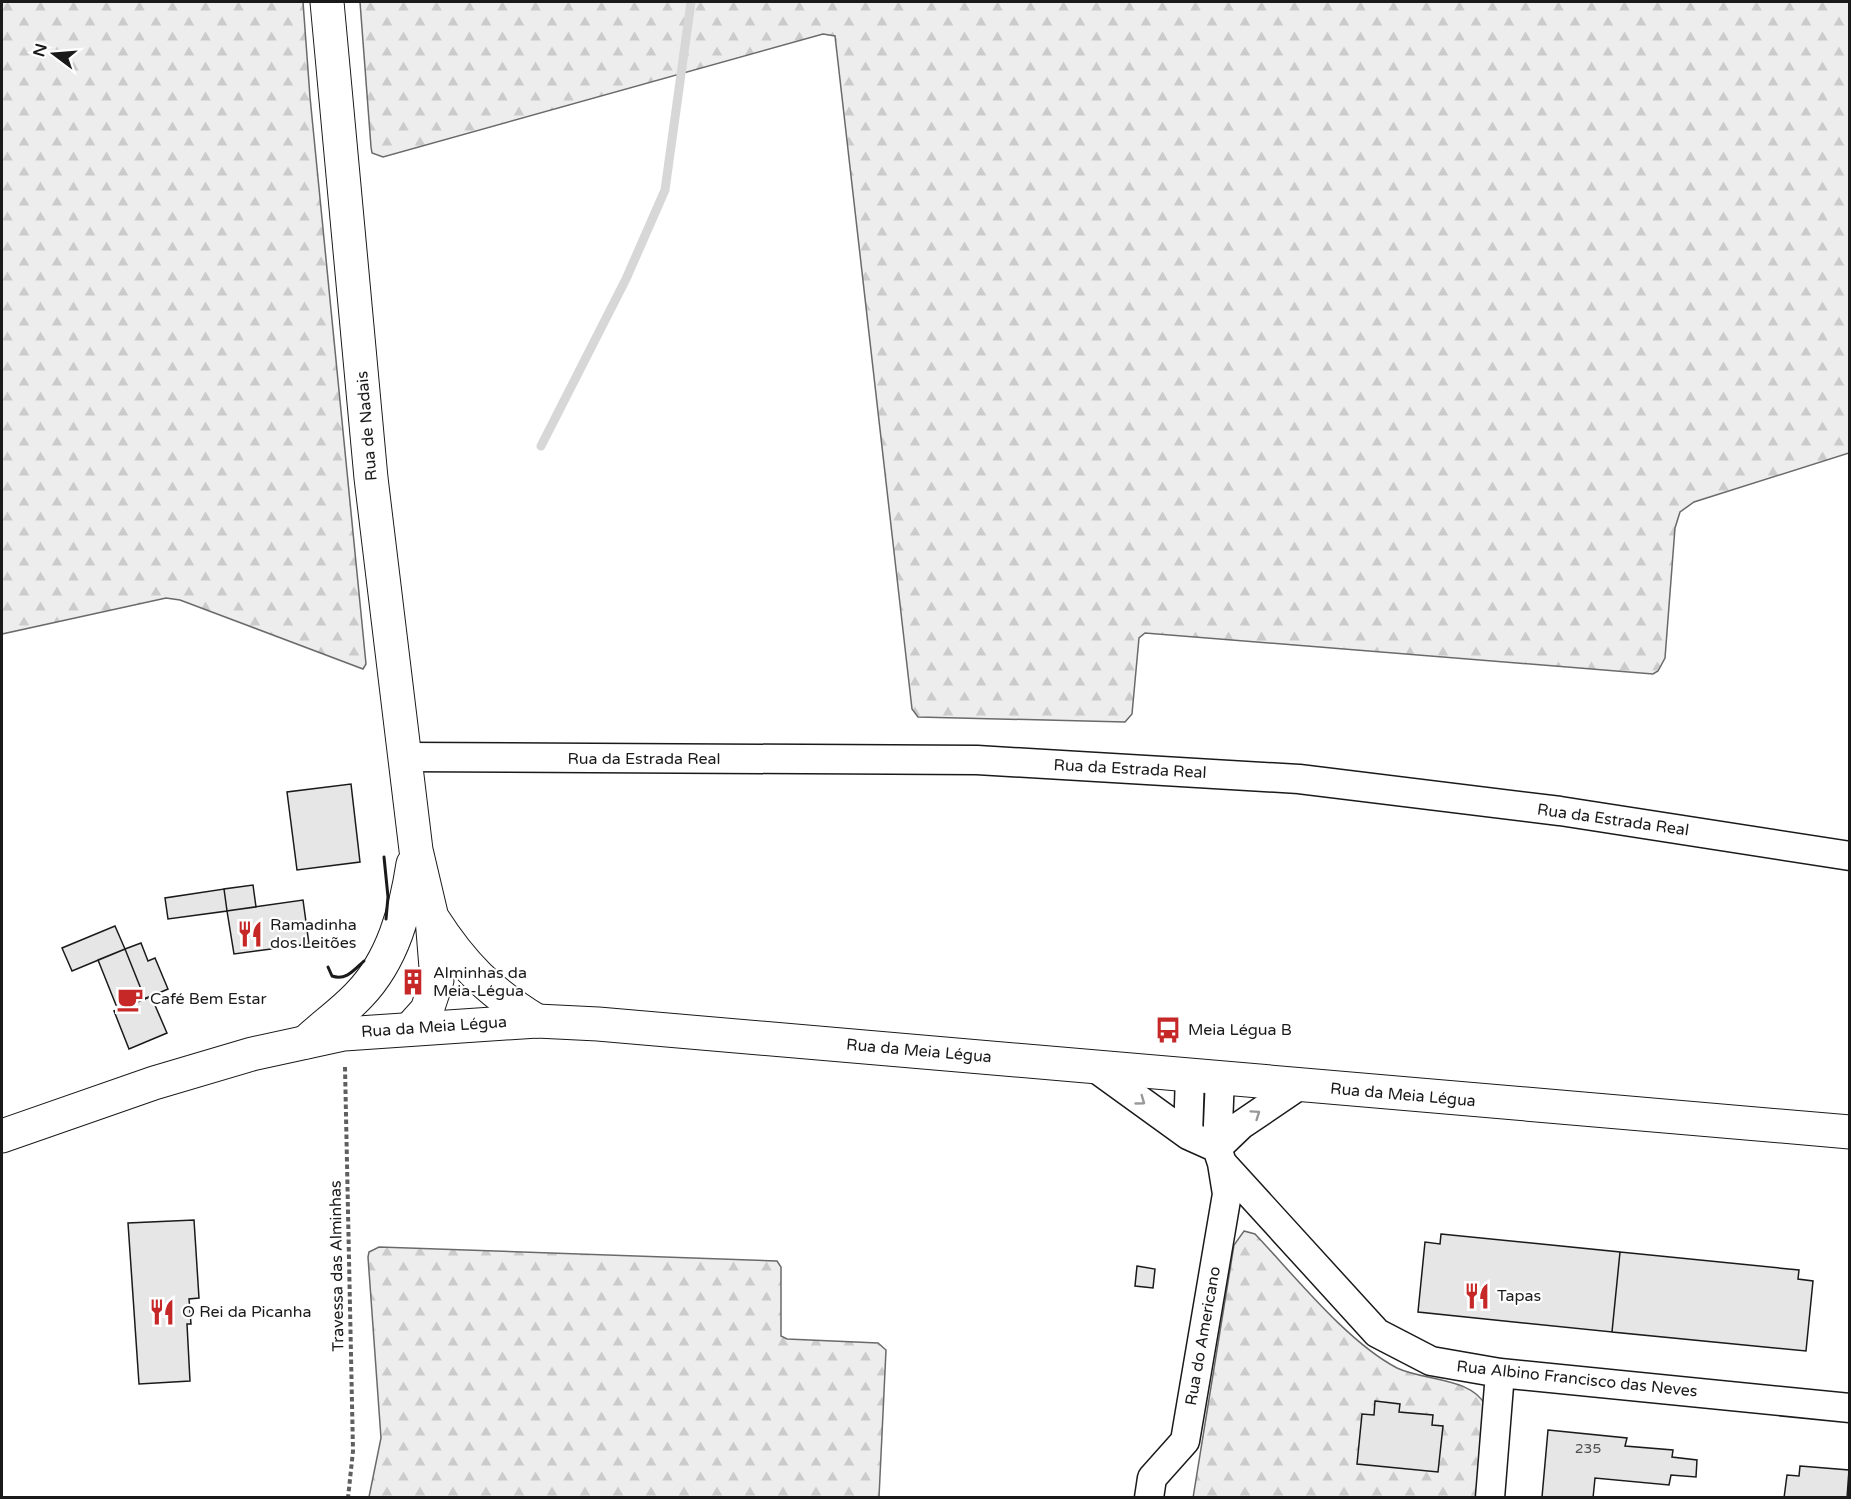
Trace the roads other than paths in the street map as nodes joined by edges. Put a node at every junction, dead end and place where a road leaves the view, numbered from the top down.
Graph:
1 (327, 2) edge
2 (405, 757) junction
3 (416, 850) junction
4 (1850, 856) edge
5 (432, 918) junction
6 (398, 930) junction
7 (537, 1021) junction
8 (401, 1030) junction
9 (306, 1042) junction
10 (1094, 1067) junction
11 (1205, 1076) junction
12 (1300, 1085) junction
13 (1850, 1132) edge
14 (1188, 1135) junction
15 (2, 1137) edge
16 (1219, 1155) junction
17 (1500, 1373) junction
18 (1850, 1408) edge
19 (1149, 1497) edge
20 (1490, 1497) edge

1 - 2 main road, Rua de Nadais
2 - 3 main road, Rua de Nadais
2 - 4 street, Rua da Estrada Real
3 - 5 main road, Rua de Nadais
3 - 6 main road, Rua de Nadais
5 - 7 main road, Rua de Nadais
5 - 8 main road, Rua de Nadais
6 - 8 main road, Rua de Nadais
6 - 9 main road, Rua de Nadais
7 - 8 main road, Rua da Meia Légua
7 - 10 main road, Rua da Meia Légua
8 - 9 main road, Rua da Meia Légua
9 - 15 main road, Rua da Meia Légua
10 - 11 main road, Rua da Meia Légua
10 -> 14 street, Rua Albino Francisco das Neves
11 - 12 main road, Rua da Meia Légua
11 - 14 street
11 - 16 street
12 - 13 main road, Rua da Meia Légua
16 -> 12 street
14 - 16 street, Rua Albino Francisco das Neves
16 - 17 street, Rua Albino Francisco das Neves
16 - 19 street, Rua do Americano
17 - 18 street, Rua Albino Francisco das Neves
17 - 20 street

